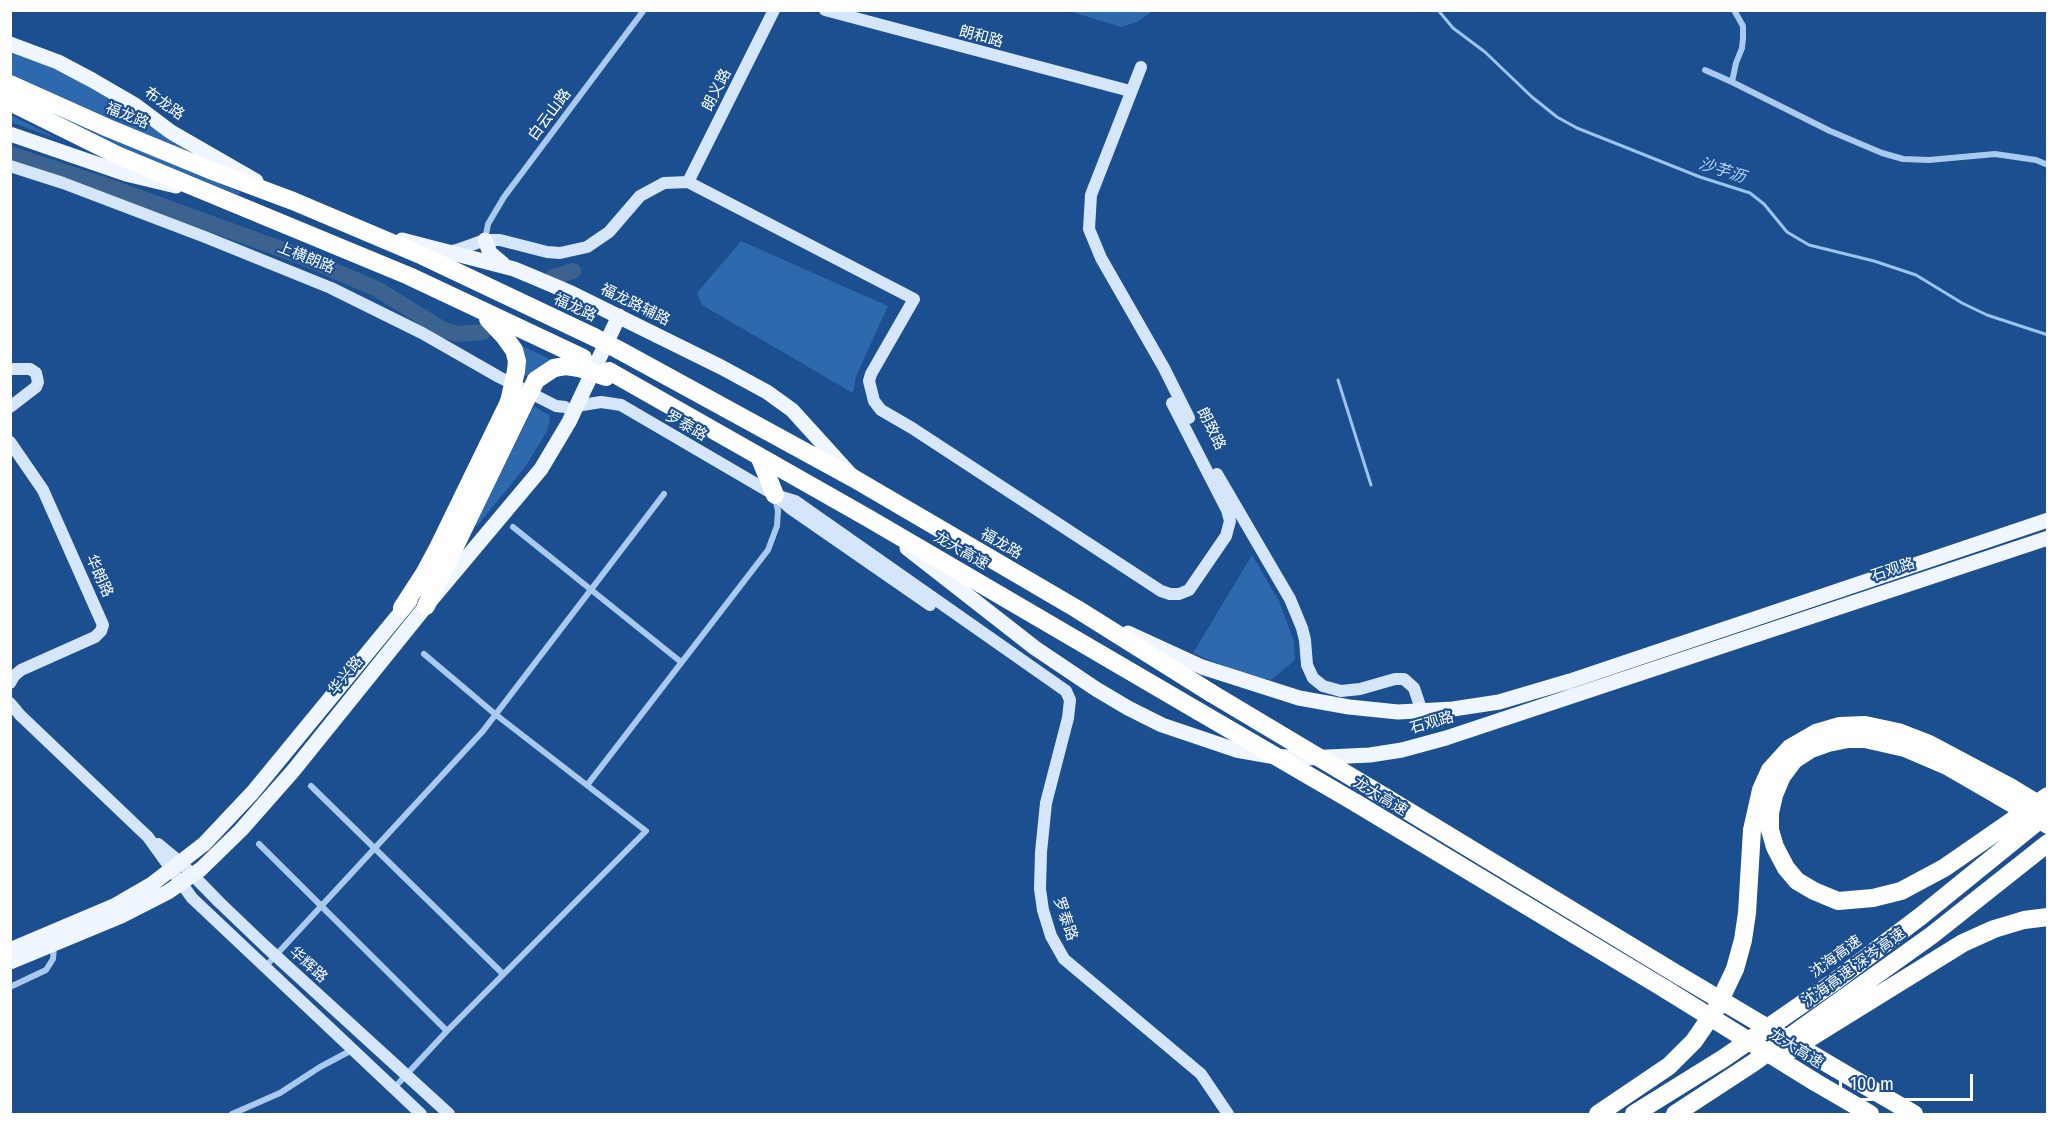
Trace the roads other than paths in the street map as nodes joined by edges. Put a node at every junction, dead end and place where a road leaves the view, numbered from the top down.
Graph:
1 (644, 10) edge
2 (774, 10) edge
3 (825, 10) edge
4 (1734, 10) edge
5 (10, 44) edge
6 (1141, 67) dead end
7 (1705, 70) dead end
8 (1732, 82) junction
9 (10, 84) edge
10 (1130, 91) junction
11 (21, 101) edge
12 (10, 134) edge
13 (2048, 165) edge
14 (10, 166) edge
15 (688, 182) junction
16 (211, 194) junction
17 (293, 201) junction
18 (364, 231) junction
19 (485, 240) junction
20 (520, 246) junction
21 (443, 252) junction
22 (514, 269) junction
23 (481, 311) junction
24 (619, 316) junction
25 (581, 363) junction
26 (10, 369) edge
27 (1172, 403) dead end
28 (516, 405) junction
29 (10, 407) edge
30 (570, 407) junction
31 (10, 442) edge
32 (759, 456) junction
33 (854, 478) junction
34 (664, 494) dead end
35 (775, 495) junction
36 (868, 518) junction
37 (2048, 520) edge
38 (513, 527) dead end
39 (2048, 538) edge
40 (1966, 548) junction
41 (1972, 563) junction
42 (445, 568) junction
43 (591, 589) junction
44 (426, 606) junction
45 (402, 608) junction
46 (1077, 609) junction
47 (424, 654) dead end
48 (681, 662) junction
49 (10, 683) edge
50 (10, 703) edge
51 (1422, 712) junction
52 (495, 714) junction
53 (588, 784) junction
54 (311, 786) dead end
55 (2004, 792) junction
56 (2048, 796) edge
57 (2048, 811) edge
58 (2048, 825) edge
59 (148, 837) junction
60 (2048, 843) edge
61 (258, 844) dead end
62 (375, 848) junction
63 (177, 867) junction
64 (187, 880) junction
65 (321, 907) junction
66 (2048, 917) edge
67 (54, 944) junction
68 (10, 950) edge
69 (276, 956) junction
70 (10, 962) edge
71 (265, 967) junction
72 (503, 974) junction
73 (10, 987) edge
74 (447, 1031) junction
75 (352, 1050) junction
76 (406, 1074) junction
77 (1815, 1082) junction
78 (393, 1089) junction
79 (1890, 1100) junction
80 (232, 1114) edge
81 (421, 1114) edge
82 (450, 1114) edge
83 (1228, 1114) edge
84 (1598, 1114) edge
85 (1634, 1114) edge
86 (1675, 1114) edge
87 (1689, 1114) edge
88 (1858, 1114) edge
89 (1870, 1114) edge
90 (1914, 1114) edge
91 (1920, 1114) edge

1 - 19 street, 白云山路
2 - 15 street, 朗义路
3 - 10 street, 朗和路
4 - 8 street
5 - 17 main road, 布龙路
6 - 10 street, 朗致路
7 - 8 street
8 - 13 street
9 - 11 highway
10 - 51 street, 朗致路
11 - 16 highway
11 - 17 highway, 福龙路
12 - 16 main road
14 - 30 street, 上横朗路
15 - 20 street
15 - 27 street
16 - 23 highway
17 - 18 highway, 福龙路
18 - 21 main road, 福龙路辅路
18 - 33 highway, 福龙路, bridge
19 - 20 street
19 - 21 street
19 - 22 main road
20 - 22 street
21 - 22 main road, 福龙路辅路
22 - 24 main road, 福龙路辅路
23 - 25 highway
23 - 28 highway, bridge
24 - 30 main road, 华兴路
24 - 33 main road, 福龙路辅路
25 - 28 highway, bridge
25 - 32 highway
26 - 29 street
28 - 42 highway
28 - 45 highway
30 - 35 street, 罗泰路
30 - 42 main road, 华兴路
30 - 44 main road, 华兴路
31 - 49 street, 华朗路
32 - 35 highway
32 - 36 highway
33 - 46 highway, 福龙路
34 - 43 street
35 - 48 street
35 - 83 street, 罗泰路
36 - 41 main road, 石观路
36 - 77 highway, 龙大高速, bridge
37 - 40 main road, 石观路
38 - 43 street
39 - 41 main road, 石观路
40 - 41 main road
40 - 51 main road, 石观路
42 - 44 highway
42 - 45 main road, 华兴路
43 - 48 street
43 - 52 street
44 - 64 main road, 华兴路
45 - 63 main road, 华兴路
46 - 51 main road, 石观路
46 - 79 highway, 龙大高速, bridge
47 - 52 street
48 - 53 street
50 - 59 street, 华辉路
52 - 53 street
52 - 62 street
53 - 72 street
54 - 62 street
55 - 56 highway
55 - 57 highway, bridge
55 - 58 highway, bridge
55 - 84 highway
57 - 85 highway, 沈海高速
59 - 63 street, 华辉路
59 - 63 street, 华辉路
60 - 86 highway, 沈海高速 深岑高速
61 - 65 street
62 - 65 street
62 - 72 street
63 - 64 street, 华辉路
63 - 68 main road, 华兴路
64 - 67 main road, 华兴路
64 - 69 street, 华辉路
64 - 71 street, 华辉路
65 - 69 street
65 - 74 street
66 - 87 highway
67 - 70 main road, 华兴路
67 - 73 street
69 - 71 street
69 - 76 street, 华辉路
71 - 75 street, 华辉路
72 - 74 street
74 - 76 street
75 - 78 street, 华辉路
75 - 80 street
76 - 78 street
76 - 82 street, 华辉路
77 - 88 highway
77 - 89 highway, 龙大高速
78 - 81 street, 华辉路
79 - 90 highway, 龙大高速
79 - 91 highway

